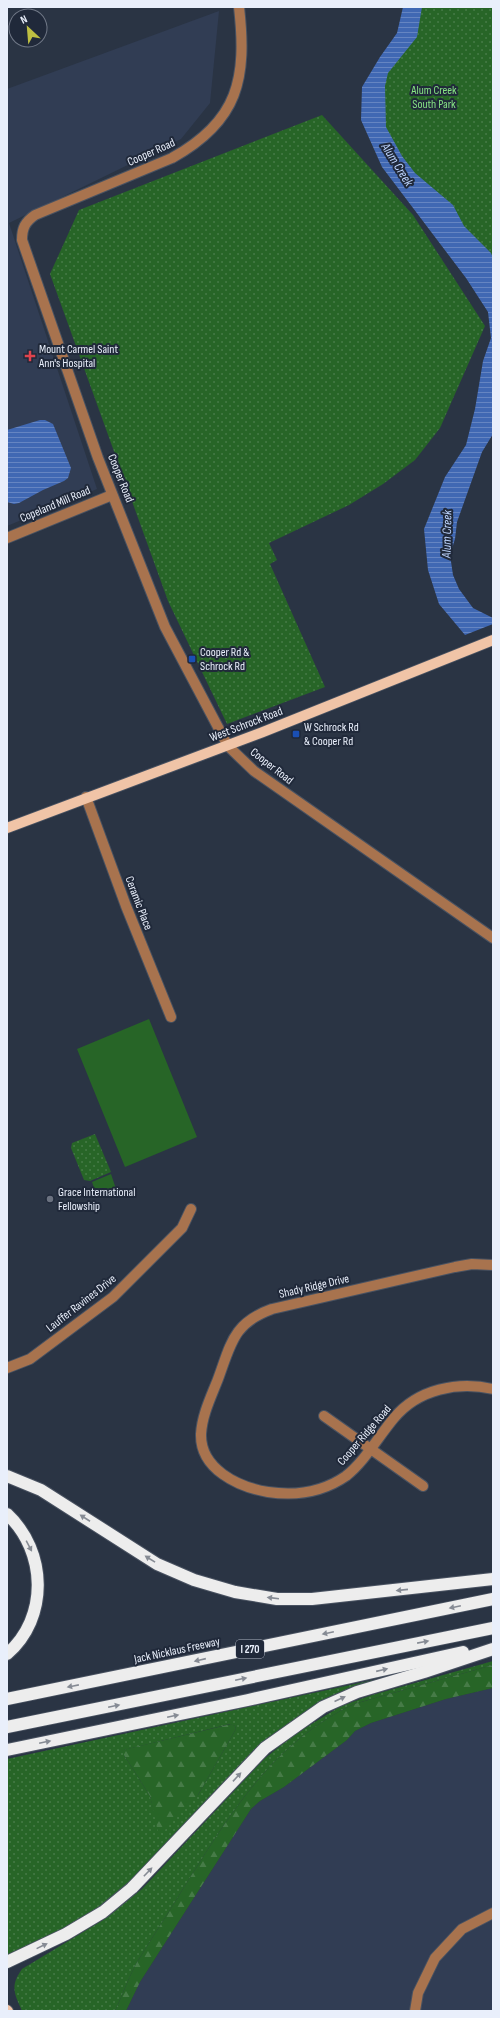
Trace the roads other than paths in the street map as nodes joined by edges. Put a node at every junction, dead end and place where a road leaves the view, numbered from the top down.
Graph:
1 (239, 7) edge
2 (112, 495) junction
3 (7, 538) edge
4 (493, 640) edge
5 (228, 746) junction
6 (86, 797) junction
7 (7, 828) edge
8 (493, 938) edge
9 (171, 1017) dead end
10 (191, 1209) dead end
11 (493, 1265) edge
12 (7, 1368) edge
13 (493, 1389) edge
14 (324, 1416) dead end
15 (204, 1417) joint
16 (371, 1449) junction
17 (7, 1476) edge
18 (423, 1486) dead end
19 (7, 1514) edge
20 (493, 1579) edge
21 (493, 1599) edge
22 (493, 1628) edge
23 (493, 1645) edge
24 (493, 1649) edge
25 (7, 1654) edge
26 (7, 1699) edge
27 (7, 1727) edge
28 (7, 1750) edge
29 (493, 1913) edge
30 (7, 1962) edge
31 (415, 2011) edge

1 - 2 street, Cooper Road
2 - 3 street, Copeland Mill Road
2 - 5 street, Cooper Road
4 - 5 main road, West Schrock Road
5 - 6 main road, West Schrock Road
5 - 8 street, Cooper Road
6 - 7 main road, West Schrock Road
6 - 9 street, Ceramic Place
10 - 12 street, Lauffer Ravines Drive
11 - 15 street, Shady Ridge Drive
13 - 16 street, Cooper Ridge Road
14 - 16 street
15 - 16 street, Cooper Ridge Road
16 - 18 street
20 -> 17 highway
19 -> 25 highway
21 -> 26 highway, Jack Nicklaus Freeway / I 270
27 -> 22 highway, I 270
28 -> 23 highway
30 -> 24 highway
29 - 31 street

